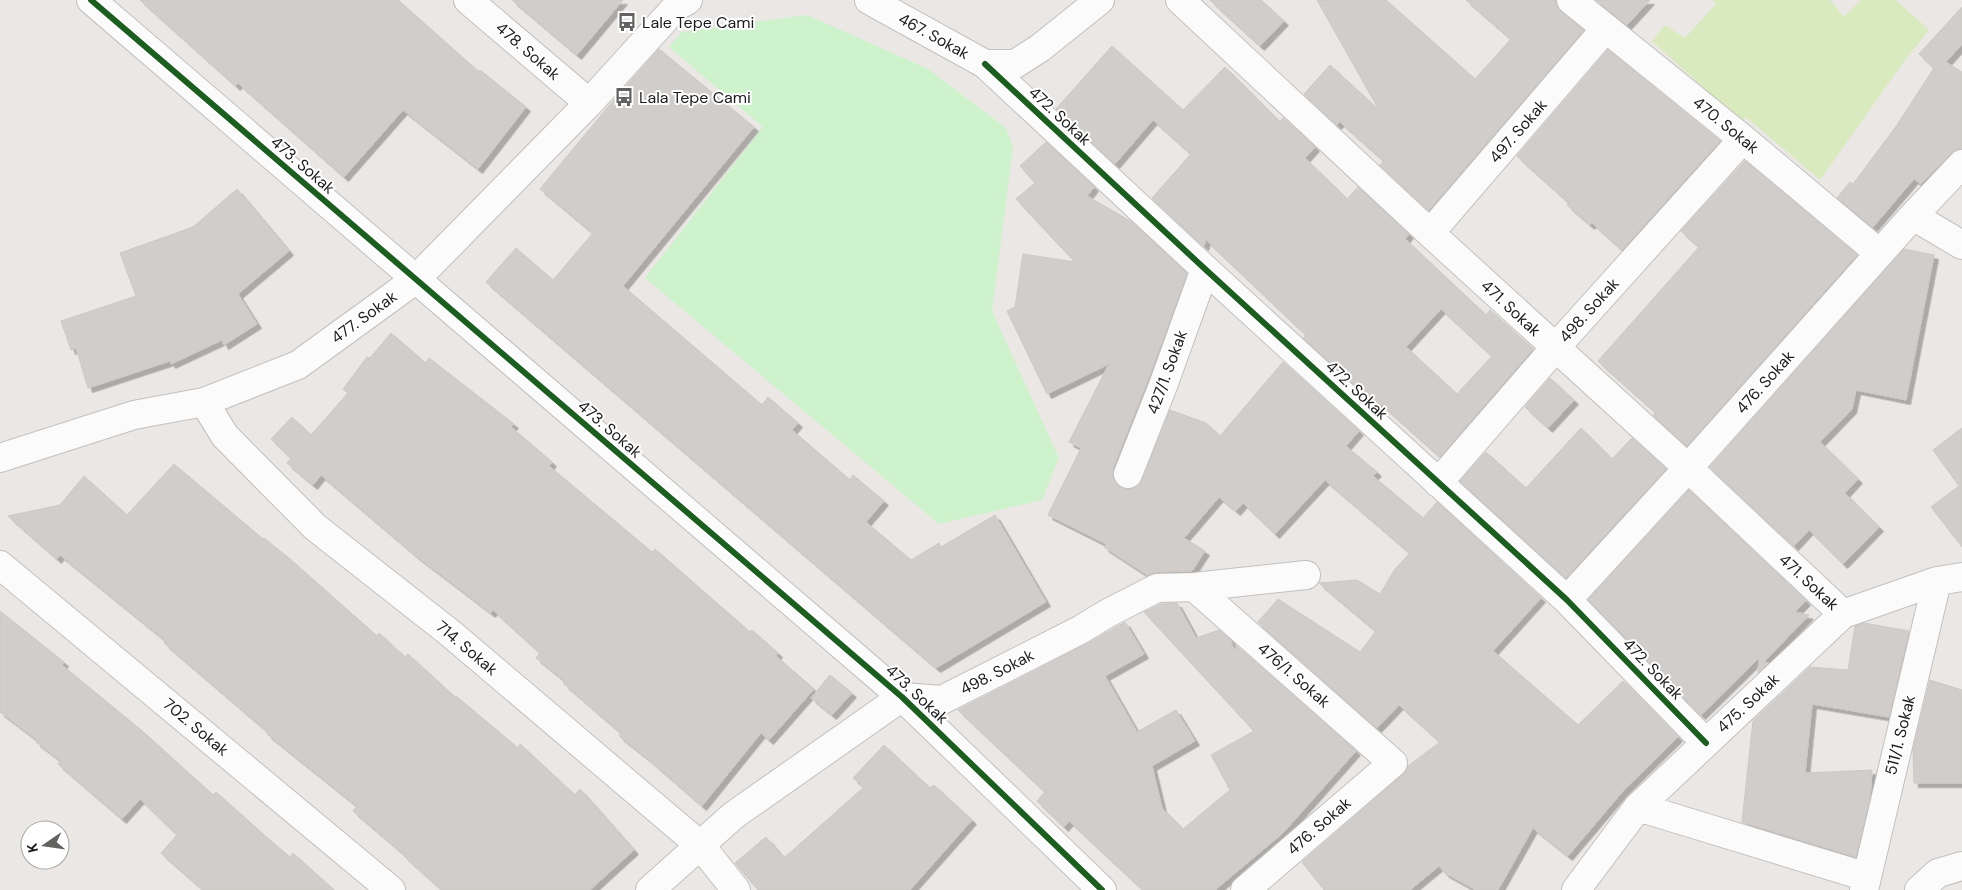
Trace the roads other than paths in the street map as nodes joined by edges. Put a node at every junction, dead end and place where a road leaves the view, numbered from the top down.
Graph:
1 (91, 0) edge
2 (468, 0) edge
3 (688, 0) edge
4 (869, 0) edge
5 (1100, 0) edge
6 (1180, 0) edge
7 (1572, 0) edge
8 (1606, 28) junction
9 (985, 64) junction
10 (588, 103) junction
11 (1743, 139) junction
12 (1962, 164) edge
13 (1913, 216) junction
14 (1430, 233) junction
15 (1962, 245) edge
16 (1879, 253) junction
17 (1205, 269) junction
18 (415, 280) junction
19 (1555, 348) junction
20 (204, 402) junction
21 (0, 458) edge
22 (1688, 468) junction
23 (1128, 474) dead end
24 (1438, 483) junction
25 (0, 565) edge
26 (1306, 574) dead end
27 (1949, 579) edge
28 (1194, 587) junction
29 (1567, 600) junction
30 (1843, 614) junction
31 (902, 697) junction
32 (1706, 743) junction
33 (1393, 763) joint
34 (1638, 807) junction
35 (701, 846) junction
36 (1962, 866) edge
37 (1866, 884) edge
38 (391, 890) edge
39 (650, 890) edge
40 (736, 890) edge
41 (1102, 890) edge
42 (1245, 890) edge
43 (1576, 890) edge
44 (1919, 890) edge

1 - 18 street, 473. Sokak
2 - 10 street, 478. Sokak
3 - 10 street, 477. Sokak
4 - 9 street, 467. Sokak
5 - 9 street, 467. Sokak
6 - 14 street, 471. Sokak
7 - 8 street, 470. Sokak
8 - 11 street, 470. Sokak
8 - 14 street, 497. Sokak
9 - 17 street, 472. Sokak
10 - 18 street, 477. Sokak
11 - 16 street, 470. Sokak
11 - 19 street, 498. Sokak
12 - 13 street, 476. Sokak
13 - 15 street
13 - 16 street, 476. Sokak
14 - 19 street, 471. Sokak
16 - 22 street, 476. Sokak
17 - 23 street, 427/1. Sokak
17 - 24 street, 472. Sokak
18 - 20 street, 477. Sokak
18 - 31 street, 473. Sokak
19 - 22 street, 471. Sokak
19 - 24 street, 498. Sokak
20 - 21 street, 477. Sokak
20 - 35 street, 714. Sokak
22 - 29 street, 476. Sokak
22 - 30 street, 471. Sokak
24 - 29 street, 472. Sokak
25 - 38 street, 702. Sokak
26 - 28 street, 498. Sokak
27 - 30 street, 475. Sokak
27 - 37 street, 511/1. Sokak
28 - 31 street, 498. Sokak
28 - 33 street, 476/1. Sokak
29 - 32 street, 472. Sokak
30 - 32 street, 475. Sokak
31 - 35 street
31 - 41 street, 473. Sokak
32 - 34 street, 475. Sokak
33 - 42 street, 476. Sokak
34 - 37 street
34 - 43 street, 475. Sokak
35 - 39 street
35 - 40 street, 714. Sokak
36 - 44 street

